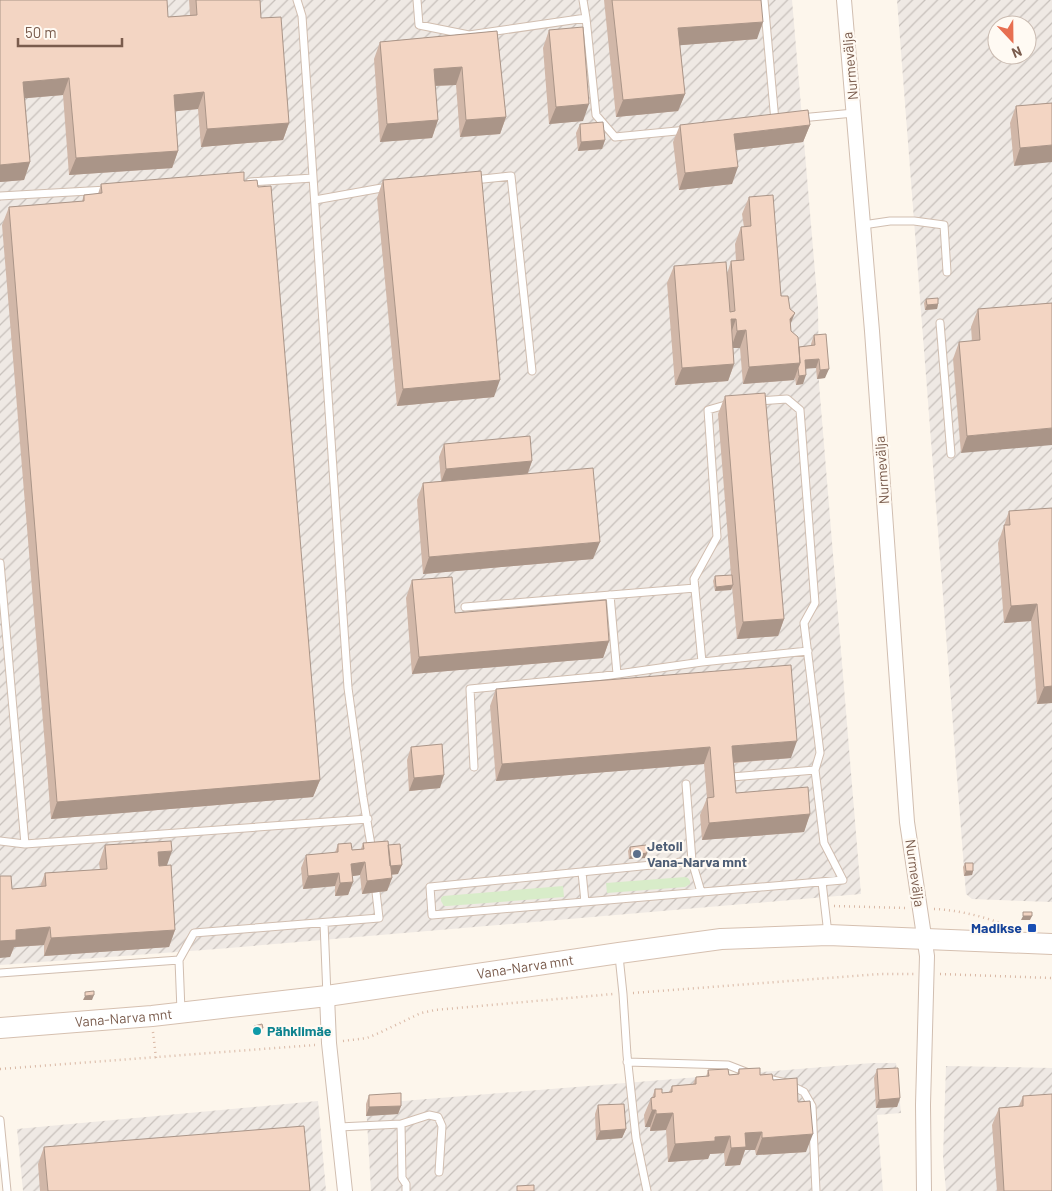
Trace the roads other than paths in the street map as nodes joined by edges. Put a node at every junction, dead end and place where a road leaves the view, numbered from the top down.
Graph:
1 (297, 0) edge
2 (417, 0) edge
3 (583, 0) edge
4 (764, 0) edge
5 (844, 0) edge
6 (586, 18) junction
7 (854, 113) junction
8 (792, 119) edge
9 (783, 120) edge
10 (774, 121) junction
11 (764, 122) edge
12 (695, 129) edge
13 (313, 178) junction
14 (463, 181) edge
15 (245, 182) edge
16 (396, 187) edge
17 (117, 189) edge
18 (0, 196) edge
19 (315, 200) junction
20 (863, 225) junction
21 (947, 272) dead end
22 (940, 323) dead end
23 (532, 371) dead end
24 (752, 402) edge
25 (734, 403) edge
26 (951, 454) dead end
27 (0, 563) edge
28 (695, 588) junction
29 (610, 595) junction
30 (465, 607) dead end
31 (4, 642) edge
32 (808, 651) junction
33 (702, 662) junction
34 (617, 674) junction
35 (474, 767) dead end
36 (815, 770) junction
37 (732, 778) edge
38 (686, 784) dead end
39 (368, 819) junction
40 (0, 841) edge
41 (25, 844) junction
42 (373, 855) edge
43 (692, 861) junction
44 (582, 872) junction
45 (822, 882) junction
46 (376, 892) edge
47 (701, 892) junction
48 (585, 902) junction
49 (324, 923) junction
50 (828, 934) junction
51 (925, 939) junction
52 (1052, 944) edge
53 (619, 953) junction
54 (179, 960) junction
55 (0, 973) edge
56 (327, 996) junction
57 (181, 1012) junction
58 (0, 1028) edge
59 (628, 1062) junction
60 (0, 1120) edge
61 (401, 1124) junction
62 (339, 1127) junction
63 (439, 1172) dead end
64 (7, 1191) edge
65 (345, 1191) edge
66 (406, 1191) edge
67 (647, 1191) edge
68 (816, 1191) edge
69 (924, 1191) edge

1 - 13 lane
2 - 6 lane
3 - 6 lane
4 - 10 lane
5 - 7 street, Nurmevälja
6 - 12 lane
7 - 8 lane
7 - 20 street, Nurmevälja
9 - 10 lane
10 - 11 lane
13 - 15 lane
13 - 19 lane
14 - 23 lane
16 - 19 lane
17 - 18 lane
19 - 39 lane
20 - 21 lane
20 - 51 street, Nurmevälja
22 - 26 lane
24 - 32 lane
25 - 28 lane
27 - 31 lane
28 - 29 lane
28 - 33 lane
29 - 30 lane
29 - 34 lane
31 - 41 lane
32 - 33 lane
32 - 36 lane
33 - 34 lane
34 - 35 lane
36 - 37 lane
36 - 45 lane
38 - 43 lane
39 - 41 lane
39 - 42 lane
40 - 41 lane
43 - 44 lane
43 - 47 lane
44 - 48 lane
44 - 48 lane
45 - 47 lane
45 - 50 lane
46 - 49 lane
47 - 48 lane
49 - 54 lane
49 - 56 lane
50 - 51 main road, Vana-Narva mnt
50 - 53 main road, Vana-Narva mnt
51 - 52 main road, Vana-Narva mnt
51 - 69 street
53 - 56 main road, Vana-Narva mnt
53 - 59 lane
54 - 55 lane
54 - 57 lane
56 - 57 main road, Vana-Narva mnt
56 - 62 street
57 - 58 main road, Vana-Narva mnt
59 - 67 lane
59 - 68 lane
60 - 64 lane
61 - 62 lane
61 - 63 lane
61 - 66 lane
62 - 65 street

